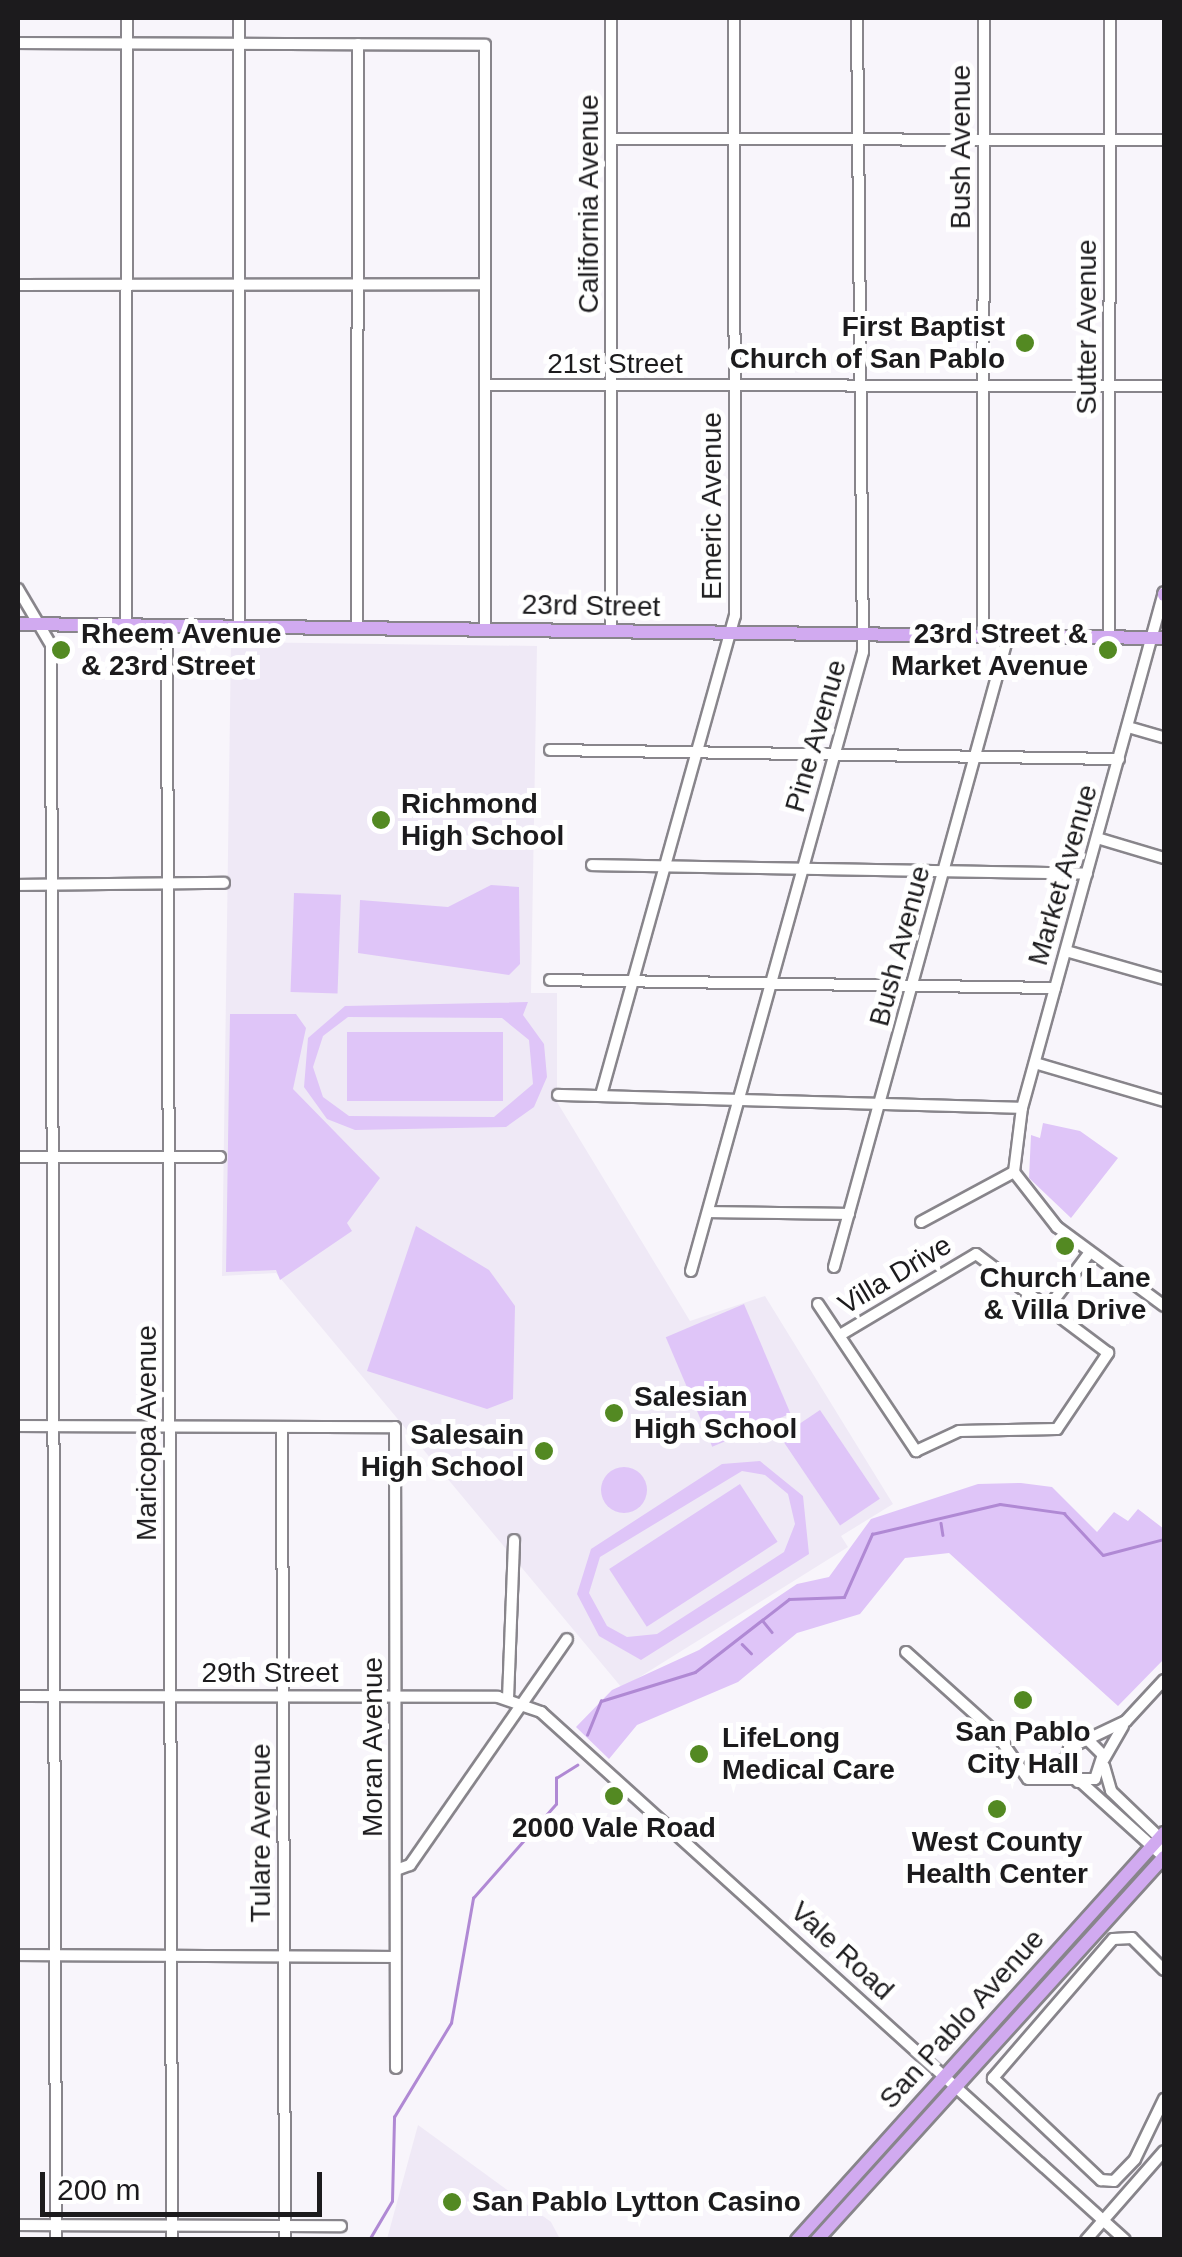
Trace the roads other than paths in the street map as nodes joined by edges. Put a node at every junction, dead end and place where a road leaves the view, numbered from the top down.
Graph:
1 (127, 18) edge
2 (239, 18) edge
3 (611, 18) edge
4 (734, 18) edge
5 (857, 18) edge
6 (984, 18) edge
7 (1110, 18) edge
8 (18, 43) edge
9 (238, 43) junction
10 (126, 44) junction
11 (358, 44) junction
12 (611, 139) junction
13 (734, 139) junction
14 (856, 140) junction
15 (984, 140) junction
16 (1110, 140) junction
17 (1164, 140) edge
18 (18, 284) edge
19 (126, 284) junction
20 (358, 284) junction
21 (486, 284) junction
22 (238, 285) junction
23 (485, 386) junction
24 (611, 386) junction
25 (735, 386) junction
26 (855, 386) junction
27 (983, 386) junction
28 (1110, 386) junction
29 (1164, 386) edge
30 (18, 588) edge
31 (1164, 594) edge
32 (18, 624) edge
33 (38, 624) junction
34 (126, 626) junction
35 (167, 626) junction
36 (238, 627) junction
37 (358, 628) junction
38 (485, 630) junction
39 (611, 631) junction
40 (727, 633) junction
41 (858, 634) junction
42 (983, 636) junction
43 (1008, 636) junction
44 (1109, 638) junction
45 (1158, 638) edge
46 (1128, 727) junction
47 (1164, 737) edge
48 (550, 750) dead end
49 (694, 752) junction
50 (834, 754) junction
51 (976, 755) junction
52 (1119, 759) junction
53 (1097, 838) junction
54 (1164, 858) edge
55 (592, 865) dead end
56 (663, 866) junction
57 (802, 868) junction
58 (944, 870) junction
59 (1087, 874) junction
60 (168, 883) junction
61 (224, 883) dead end
62 (18, 885) edge
63 (51, 885) junction
64 (1066, 951) junction
65 (1164, 979) edge
66 (550, 980) dead end
67 (632, 981) junction
68 (770, 983) junction
69 (912, 984) junction
70 (1055, 988) junction
71 (1035, 1062) junction
72 (558, 1095) dead end
73 (601, 1096) junction
74 (738, 1098) junction
75 (881, 1100) junction
76 (1164, 1101) edge
77 (1022, 1108) junction
78 (168, 1156) junction
79 (18, 1157) edge
80 (220, 1157) dead end
81 (52, 1158) junction
82 (1014, 1172) junction
83 (709, 1212) junction
84 (849, 1214) junction
85 (921, 1222) dead end
86 (1090, 1252) junction
87 (834, 1267) dead end
88 (692, 1271) dead end
89 (818, 1304) dead end
90 (1051, 1304) junction
91 (1164, 1306) edge
92 (840, 1335) junction
93 (18, 1426) edge
94 (53, 1426) junction
95 (169, 1426) junction
96 (282, 1427) junction
97 (514, 1540) dead end
98 (566, 1639) dead end
99 (906, 1652) dead end
100 (1164, 1680) edge
101 (54, 1695) junction
102 (18, 1696) edge
103 (171, 1696) junction
104 (284, 1696) junction
105 (396, 1696) junction
106 (508, 1699) junction
107 (522, 1703) junction
108 (1126, 1721) junction
109 (1089, 1741) junction
110 (1064, 1760) junction
111 (1104, 1762) junction
112 (1028, 1779) junction
113 (1080, 1783) junction
114 (1162, 1835) edge
115 (1149, 1850) junction
116 (1164, 1857) edge
117 (396, 1870) junction
118 (18, 1956) edge
119 (55, 1956) junction
120 (171, 1957) junction
121 (284, 1957) junction
122 (396, 1957) junction
123 (1164, 1970) edge
124 (396, 2068) dead end
125 (944, 2076) junction
126 (956, 2086) junction
127 (1164, 2099) edge
128 (1164, 2150) edge
129 (1074, 2157) junction
130 (1160, 2165) edge
131 (1058, 2177) junction
132 (816, 2218) junction
133 (1104, 2218) junction
134 (18, 2226) edge
135 (56, 2226) junction
136 (172, 2226) junction
137 (285, 2226) junction
138 (340, 2226) dead end
139 (56, 2240) edge
140 (172, 2240) edge
141 (285, 2240) edge
142 (796, 2240) edge
143 (817, 2240) edge
144 (1086, 2240) edge
145 (1125, 2240) edge

1 - 10 street
2 - 9 street
3 - 12 street, California Avenue
4 - 13 street, Emeric Avenue
5 - 14 street, Pine Avenue
6 - 15 street, Bush Avenue
7 - 16 street, Sutter Avenue
8 - 10 street
9 - 10 street
9 - 11 street
9 - 22 street
10 - 19 street
11 - 20 street
11 - 21 street
12 - 13 street
12 - 24 street, California Avenue
13 - 14 street
13 - 25 street, Emeric Avenue
14 - 15 street
14 - 26 street, Pine Avenue
15 - 16 street
15 - 27 street, Bush Avenue
16 - 17 street
16 - 28 street, Sutter Avenue
18 - 19 street
19 - 22 street
19 - 34 street
20 - 21 street
20 - 22 street
20 - 37 street
21 - 23 street
22 - 36 street
23 - 24 street, 21st Street
23 - 38 street
24 - 25 street, 21st Street
24 - 39 street, California Avenue
25 - 26 street, 21st Street
25 - 40 street, Emeric Avenue
26 - 27 street, 21st Street
26 - 41 street, Pine Avenue
27 - 28 street, 21st Street
27 - 42 street, Bush Avenue
28 - 29 street, 21st Street
28 - 44 street, Sutter Avenue
30 - 33 street
31 - 45 street, Market Avenue
32 - 33 main road, 23rd Street
33 - 34 main road, 23rd Street
33 - 63 street
34 - 35 main road, 23rd Street
35 - 36 main road, 23rd Street
35 - 60 street, Maricopa Avenue
36 - 37 main road, 23rd Street
37 - 38 main road, 23rd Street
38 - 39 main road, 23rd Street
39 - 40 main road, 23rd Street
40 - 41 main road, 23rd Street
40 - 49 street, Emeric Avenue
41 - 42 main road, 23rd Street
41 - 50 street, Pine Avenue
42 - 43 main road, 23rd Street
43 - 44 main road, 23rd Street
43 - 51 street, Bush Avenue
44 - 45 main road, 23rd Street
45 - 46 street, Market Avenue
46 - 47 street
46 - 52 street, Market Avenue
48 - 49 street
49 - 50 street
49 - 56 street, Emeric Avenue
50 - 51 street
50 - 57 street, Pine Avenue
51 - 52 street
51 - 58 street, Bush Avenue
52 - 53 street, Market Avenue
53 - 54 street
53 - 59 street, Market Avenue
55 - 56 street
56 - 57 street
56 - 67 street, Emeric Avenue
57 - 58 street
57 - 68 street, Pine Avenue
58 - 59 street
58 - 69 street, Bush Avenue
59 - 64 street, Market Avenue
60 - 61 street
60 - 63 street
60 - 78 street, Maricopa Avenue
62 - 63 street
63 - 81 street
64 - 65 street
64 - 70 street, Market Avenue
66 - 67 street
67 - 68 street
67 - 73 street, Emeric Avenue
68 - 69 street
68 - 74 street, Pine Avenue
69 - 70 street
69 - 75 street, Bush Avenue
70 - 71 street, Market Avenue
71 - 76 street
71 - 77 street, Market Avenue
72 - 73 street
73 - 74 street
74 - 75 street
74 - 83 street, Pine Avenue
75 - 77 street
75 - 84 street, Bush Avenue
77 - 82 street, Market Avenue
78 - 80 street
78 - 81 street
78 - 95 street, Maricopa Avenue
79 - 81 street
81 - 94 street
82 - 85 street
82 - 86 street
83 - 84 street
83 - 88 street, Pine Avenue
84 - 87 street, Bush Avenue
86 - 90 street
86 - 91 street
89 - 92 street
90 - 92 street, Villa Drive
90 - 92 street, Villa Drive
93 - 94 street
94 - 95 street
94 - 101 street
95 - 96 street
95 - 103 street, Maricopa Avenue
96 - 104 street, Tulare Avenue
96 - 105 street, Moran Avenue
97 - 106 street
98 - 107 street
99 - 112 street
100 - 108 street
101 - 102 street, 29th Street
101 - 103 street, 29th Street
101 - 119 street
103 - 104 street, 29th Street
103 - 120 street, Maricopa Avenue
104 - 105 street, 29th Street
104 - 121 street, Tulare Avenue
105 - 106 street, 29th Street
105 - 117 street, Moran Avenue
106 - 107 street, 29th Street
107 - 117 street
107 - 125 street, Vale Road
108 - 109 street
108 - 111 street
109 - 110 street
109 - 111 street
110 - 112 street
110 - 113 street
111 - 113 street
111 - 114 street
112 - 113 street
113 - 115 street
114 - 115 main road, San Pablo Avenue
114 - 116 street
115 - 116 street
115 - 125 main road, San Pablo Avenue
116 - 126 main road, San Pablo Avenue
117 - 122 street, Moran Avenue
118 - 119 street
119 - 120 street
119 - 135 street
120 - 121 street
120 - 136 street, Maricopa Avenue
121 - 122 street
121 - 137 street, Tulare Avenue
122 - 124 street, Moran Avenue
123 - 129 street
125 - 126 street, Vale Road
125 - 132 main road, San Pablo Avenue
126 - 131 street, Vale Road
126 - 143 main road, San Pablo Avenue
127 - 129 street
128 - 130 street
129 - 131 street
130 - 133 street
131 - 133 street, Vale Road
132 - 142 main road, San Pablo Avenue
132 - 143 main road
133 - 144 street
133 - 145 street, Vale Road
134 - 135 street
135 - 136 street
135 - 139 street
136 - 137 street
136 - 140 street, Maricopa Avenue
137 - 138 street
137 - 141 street, Tulare Avenue

